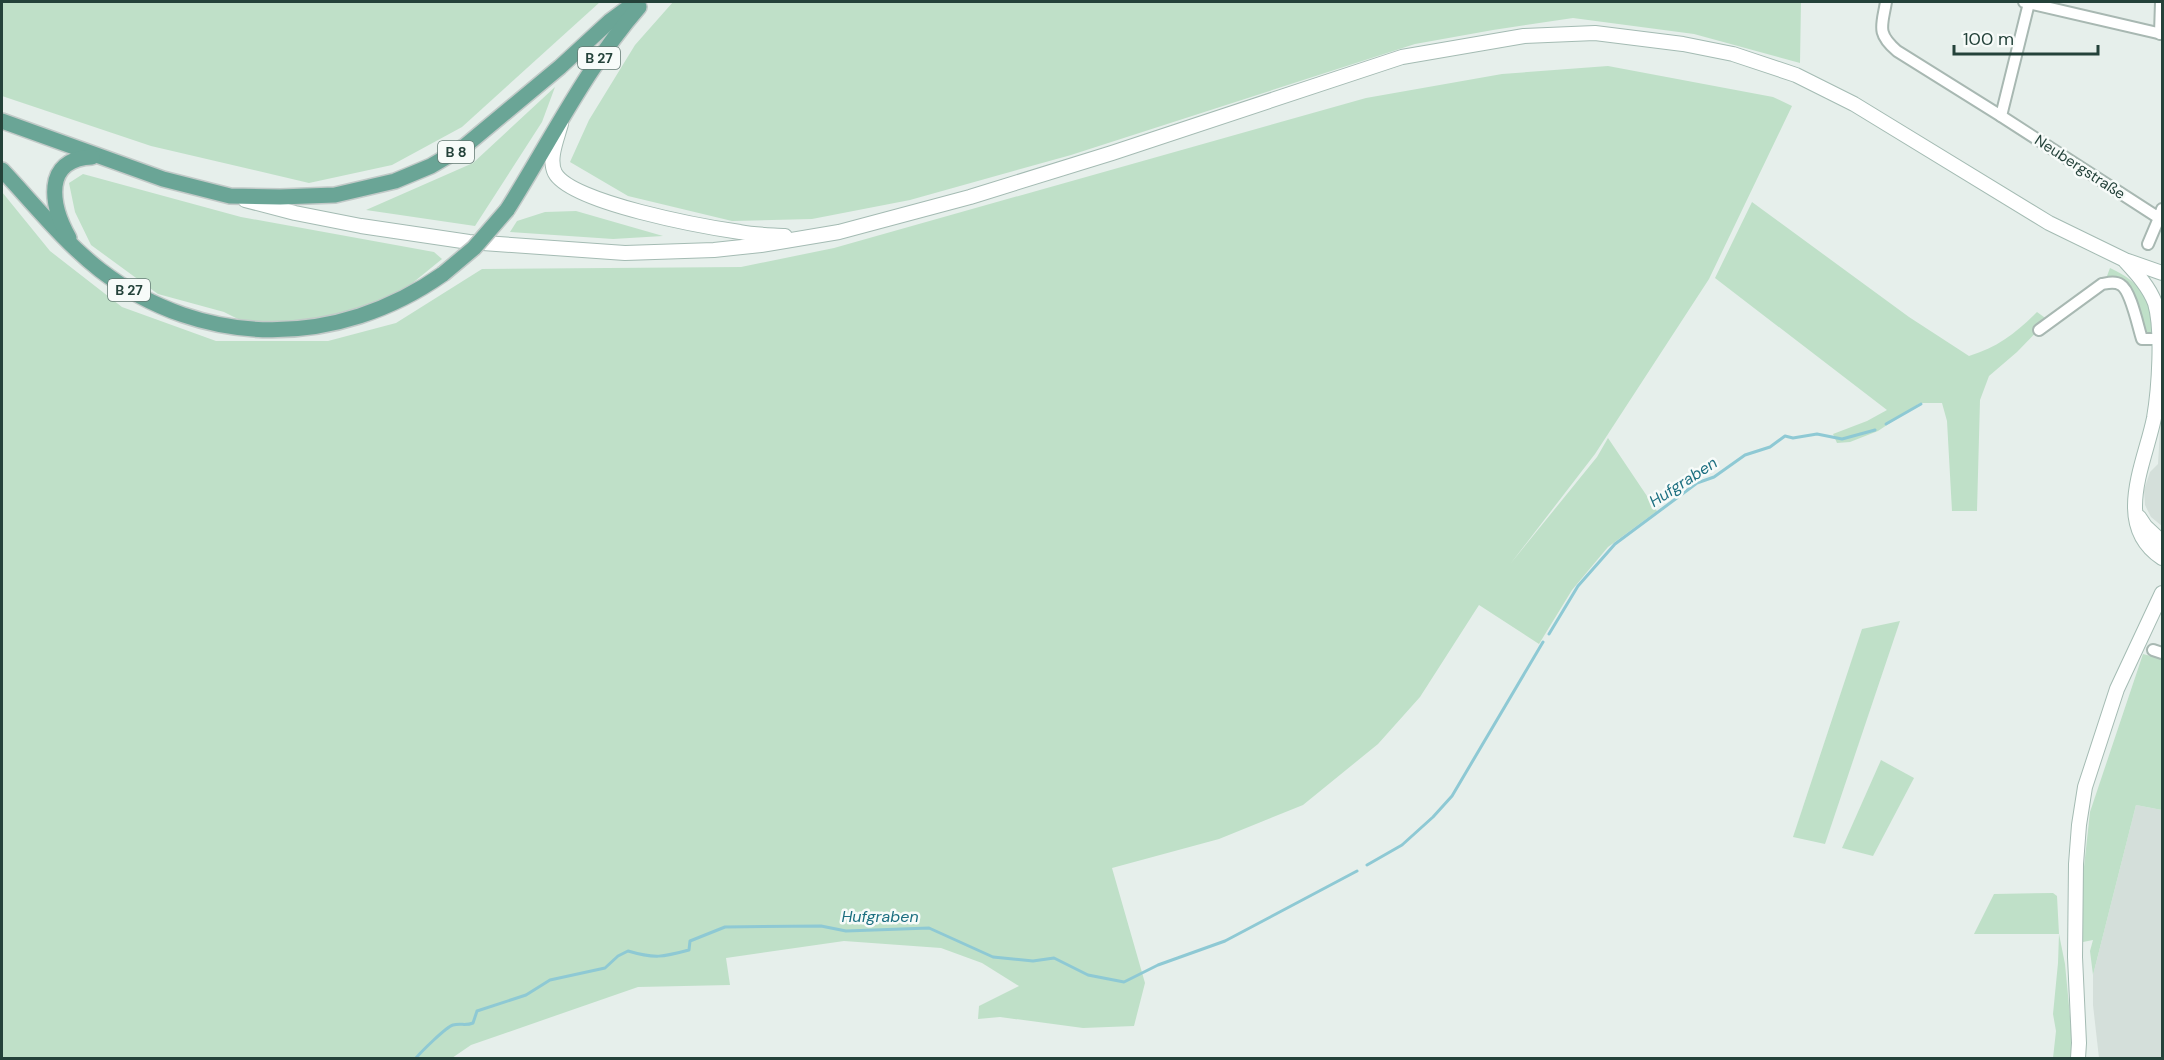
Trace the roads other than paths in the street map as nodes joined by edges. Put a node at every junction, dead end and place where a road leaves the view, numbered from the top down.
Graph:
1 (636, 2) edge
2 (644, 2) edge
3 (1886, 2) edge
4 (2026, 2) edge
5 (2161, 2) edge
6 (2048, 4) edge
7 (2161, 34) edge
8 (2001, 116) junction
9 (562, 119) junction
10 (2, 121) edge
11 (99, 157) junction
12 (2, 170) edge
13 (230, 196) junction
14 (2161, 213) edge
15 (805, 238) junction
16 (2148, 244) dead end
17 (79, 253) junction
18 (2124, 260) junction
19 (2163, 264) edge
20 (2163, 273) edge
21 (2161, 321) edge
22 (2039, 330) dead end
23 (2160, 339) edge
24 (2160, 545) edge
25 (2162, 596) edge
26 (2079, 1043) junction
27 (2078, 1059) edge
28 (2084, 1059) edge

1 - 13 main road, B 8
2 - 9 main road, B 27
3 - 8 street, Neubergstraße
4 - 6 street
4 - 8 street
5 - 7 street
6 - 7 street
8 - 14 street, Neubergstraße
9 - 15 main road, B 27
9 - 17 main road, B 27, bridge
10 - 11 main road, B 8
11 - 13 main road, B 8
11 - 17 main road
12 - 17 main road, B 27
13 - 15 main road
14 - 16 street, Neubergstraße
15 - 18 main road
18 - 19 main road
18 - 20 main road
18 - 21 main road
21 - 23 main road
22 - 23 street
23 - 24 main road
25 - 26 main road
26 - 27 main road
26 - 28 main road

